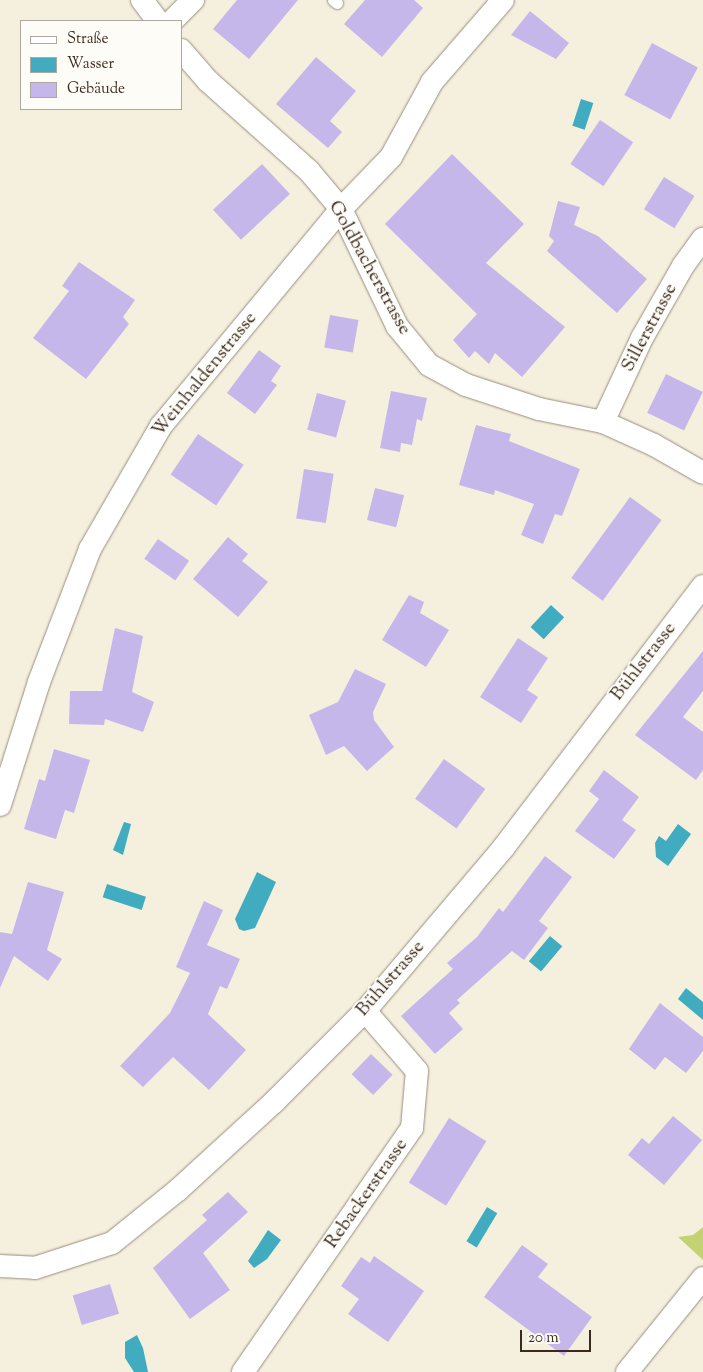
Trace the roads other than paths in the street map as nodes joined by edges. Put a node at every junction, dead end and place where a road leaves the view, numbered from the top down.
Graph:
1 (142, 0) edge
2 (193, 0) edge
3 (503, 0) edge
4 (157, 20) edge
5 (173, 20) edge
6 (182, 51) edge
7 (341, 209) junction
8 (703, 238) edge
9 (602, 422) junction
10 (703, 473) edge
11 (703, 586) edge
12 (0, 805) edge
13 (365, 1011) junction
14 (0, 1266) edge
15 (703, 1278) edge
16 (243, 1372) edge
17 (627, 1372) edge

1 - 4 street
2 - 5 street
3 - 7 street, Weinhaldenstrasse
6 - 7 street, Goldbacherstrasse
7 - 9 street, Goldbacherstrasse
7 - 12 street, Weinhaldenstrasse
8 - 9 street, Sillerstrasse
9 - 10 street, Goldbacherstrasse
11 - 13 street, Bühlstrasse
13 - 14 street, Bühlstrasse
13 - 16 street, Rebackerstrasse
15 - 17 street

